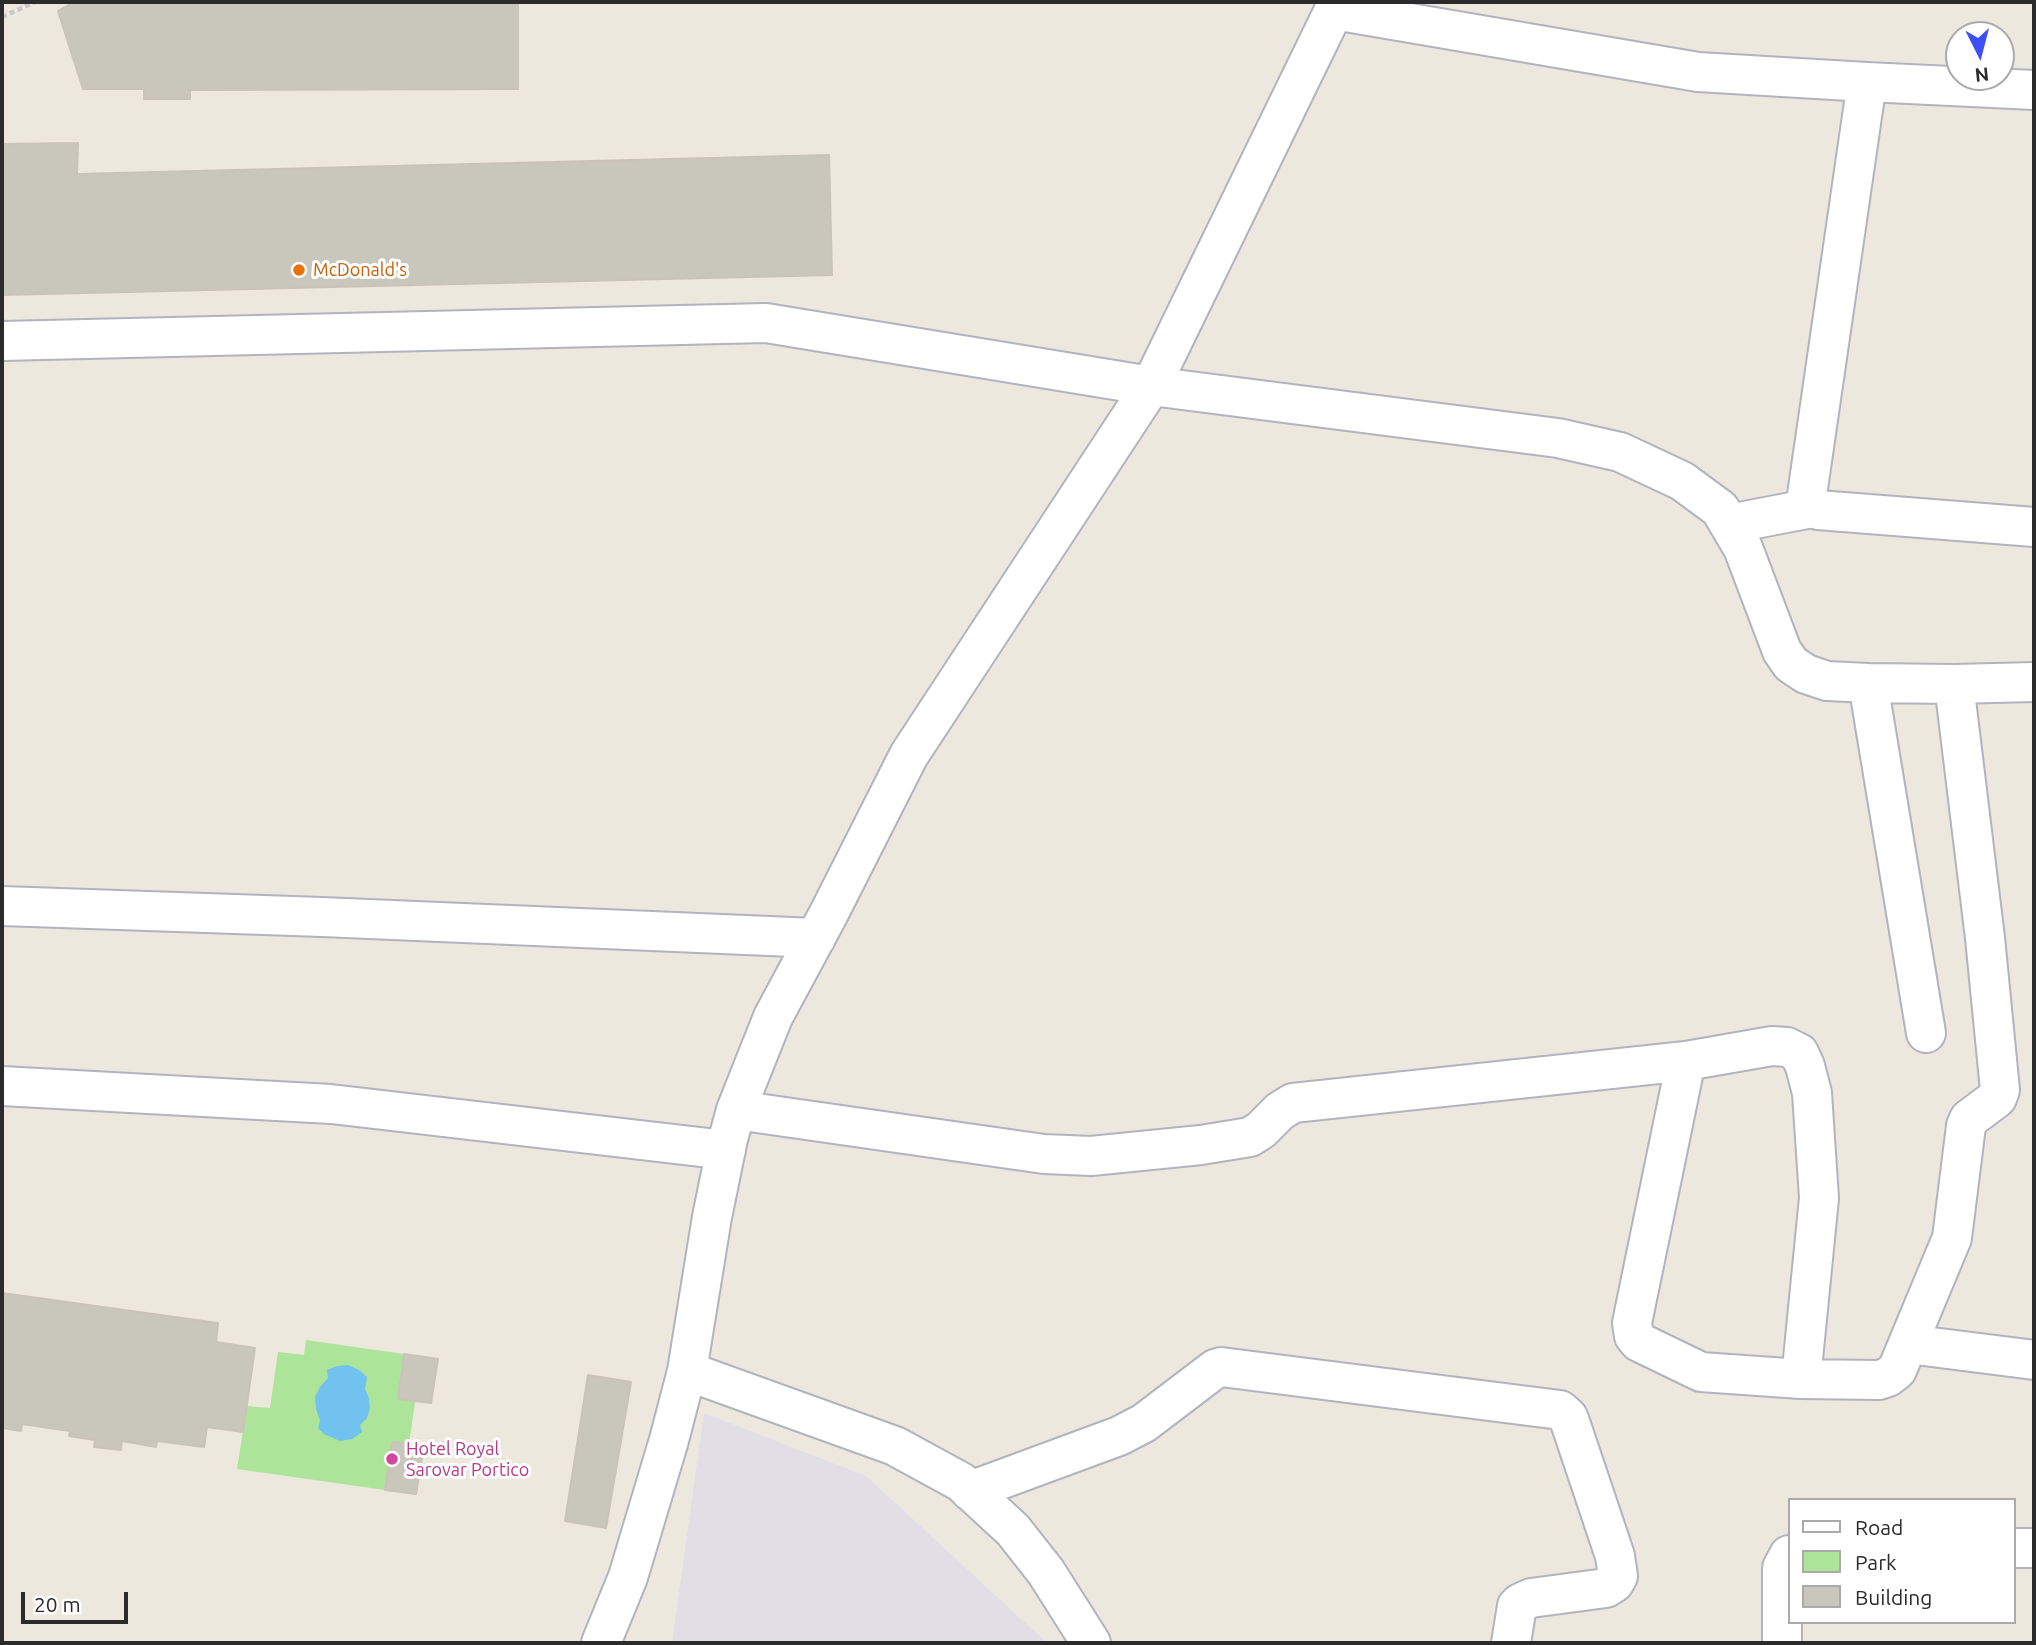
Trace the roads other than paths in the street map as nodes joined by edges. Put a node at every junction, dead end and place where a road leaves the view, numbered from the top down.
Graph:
1 (1336, 6) edge
2 (1867, 82) junction
3 (2034, 90) edge
4 (2, 341) edge
5 (1151, 386) junction
6 (1812, 508) junction
7 (1729, 524) junction
8 (2034, 527) edge
9 (2034, 681) edge
10 (1868, 683) junction
11 (1954, 684) junction
12 (2, 906) edge
13 (816, 938) junction
14 (1926, 1033) dead end
15 (1686, 1061) junction
16 (2, 1086) edge
17 (736, 1110) junction
18 (726, 1150) junction
19 (1908, 1344) junction
20 (2034, 1360) edge
21 (687, 1371) junction
22 (1801, 1379) junction
23 (970, 1491) junction
24 (2015, 1548) edge
25 (2034, 1548) edge
26 (1787, 1559) edge
27 (601, 1643) edge
28 (1091, 1643) edge
29 (1511, 1643) edge
30 (1782, 1643) edge

1 - 2 street
1 - 5 street
2 - 3 street
2 - 6 street
4 - 5 street
5 - 7 street
5 - 13 street
6 - 7 street
6 - 8 street
7 - 10 street
9 - 11 street
10 - 11 street
10 - 14 street
11 - 19 street
12 - 13 street
13 - 17 street
15 - 17 street
15 - 22 street
15 - 22 street
16 - 18 street
17 - 18 street
18 - 21 street
19 - 20 street
19 - 22 street
21 - 23 street
21 - 27 street
23 - 28 street
23 - 29 street
24 - 25 street
26 - 30 street

